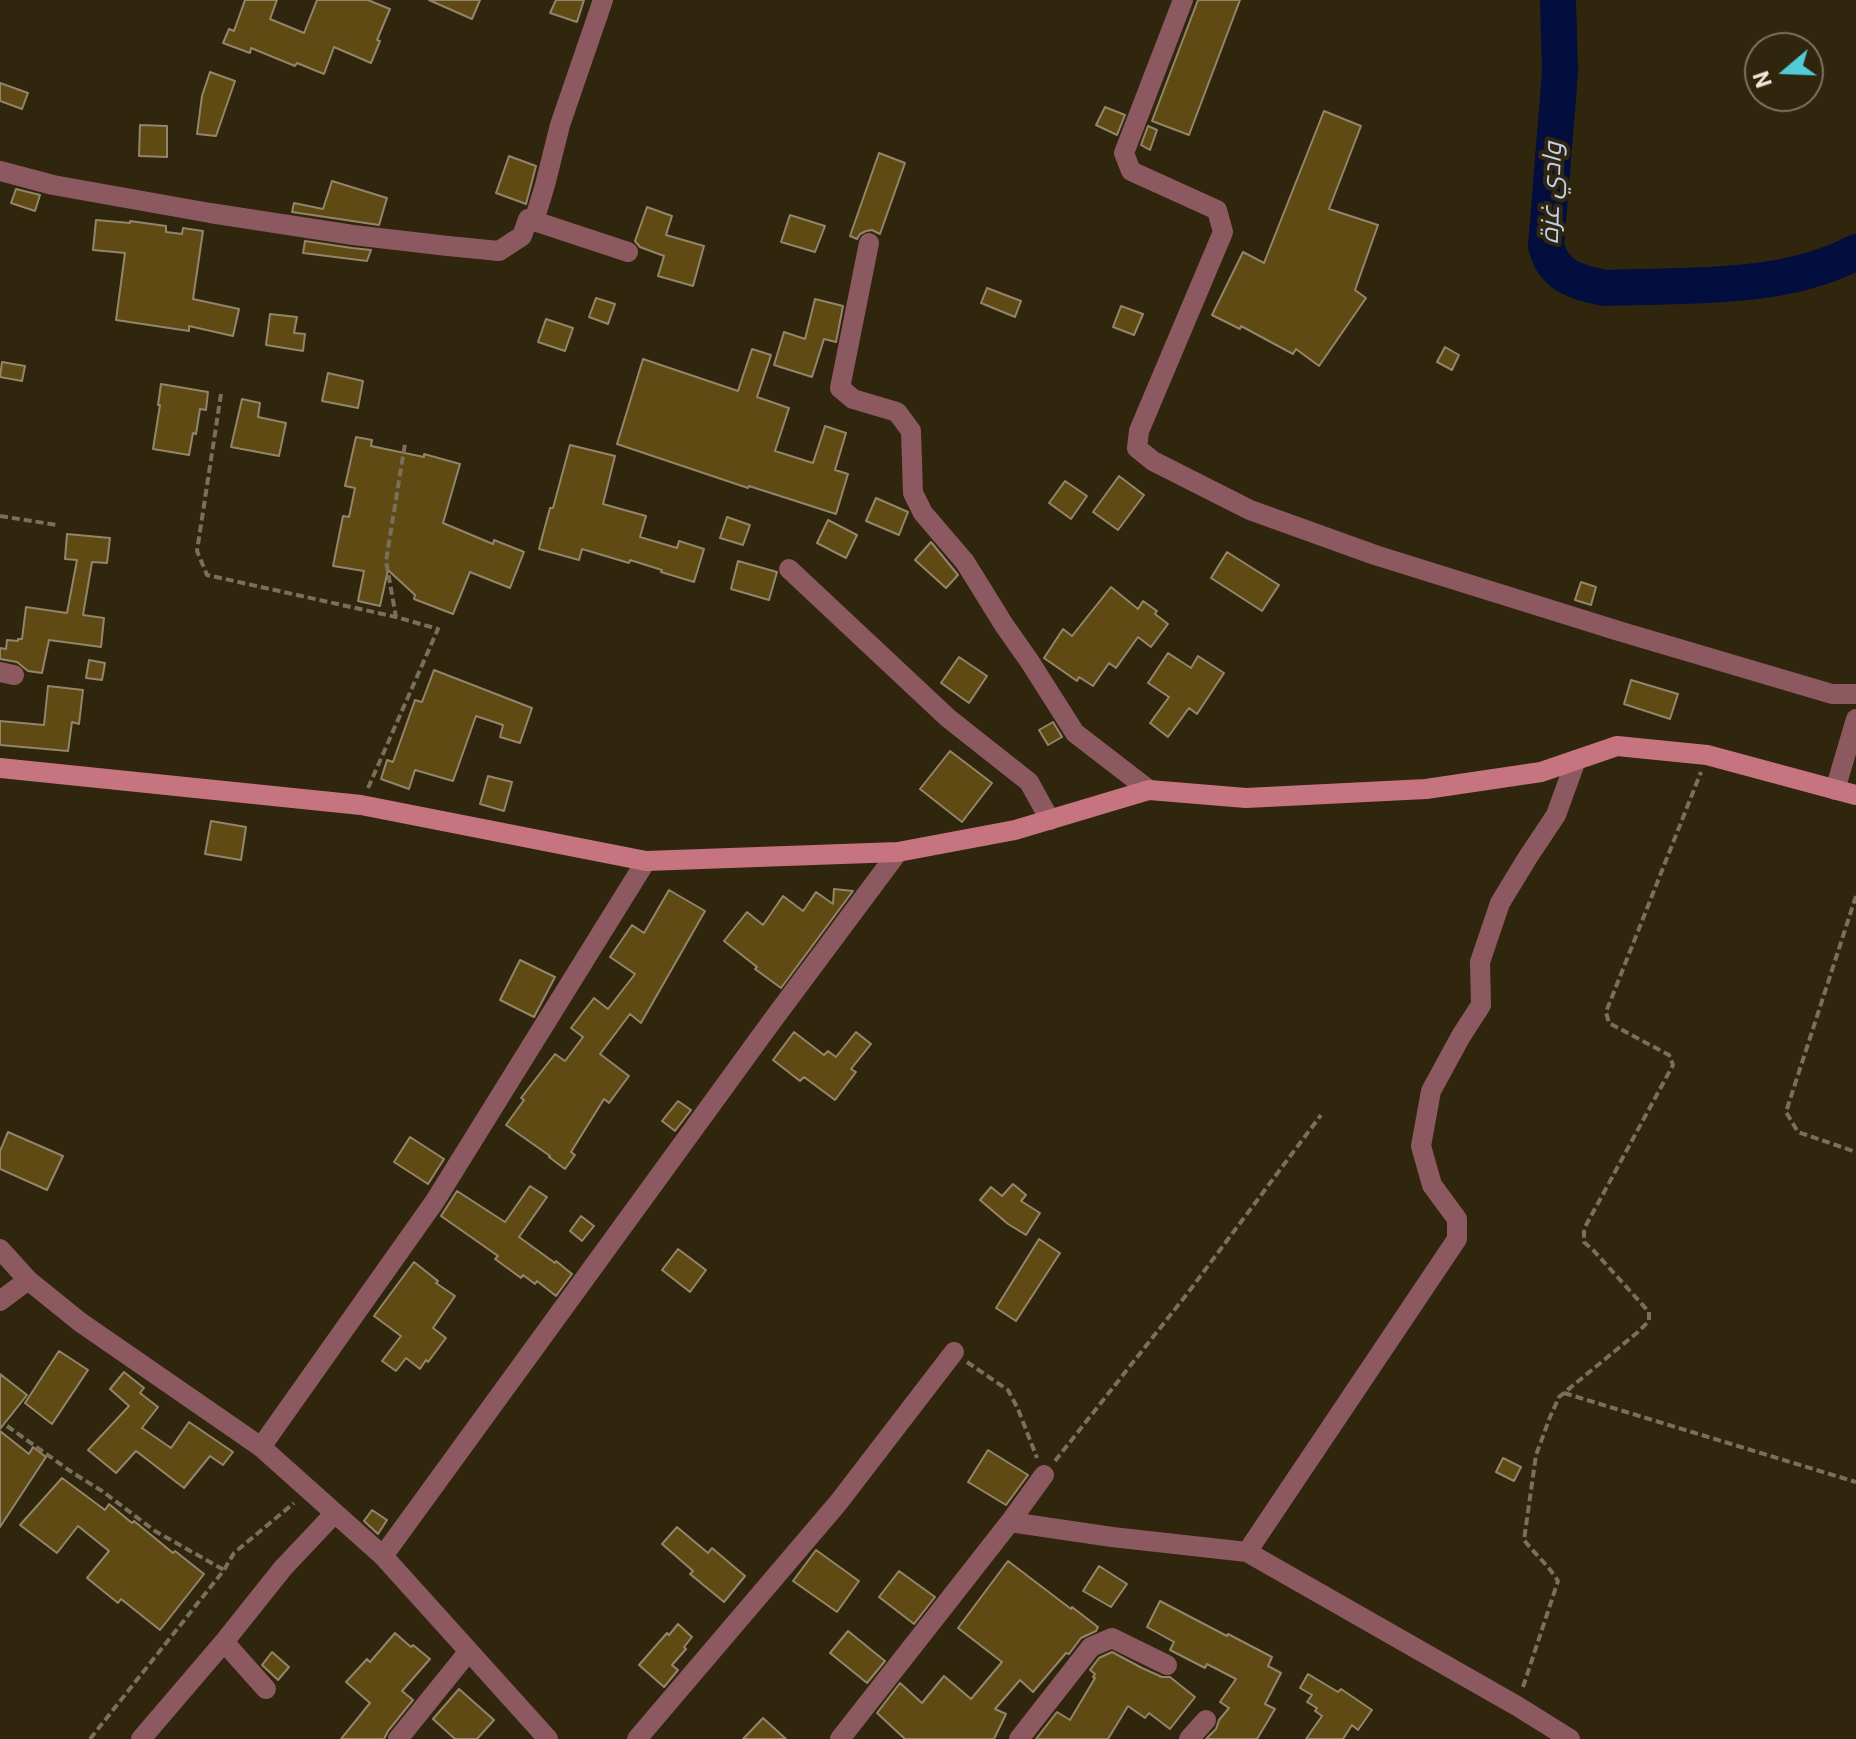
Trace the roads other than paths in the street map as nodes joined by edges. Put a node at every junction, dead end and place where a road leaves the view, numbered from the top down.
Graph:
1 (603, 0) edge
2 (1183, 0) edge
3 (0, 171) edge
4 (534, 221) junction
5 (869, 243) dead end
6 (628, 252) dead end
7 (789, 569) dead end
8 (1856, 694) edge
9 (1856, 719) edge
10 (1576, 760) junction
11 (0, 768) edge
12 (1149, 790) junction
13 (1835, 790) junction
14 (1856, 795) edge
15 (1050, 820) junction
16 (898, 852) junction
17 (646, 861) junction
18 (0, 1249) edge
19 (28, 1280) junction
20 (0, 1301) edge
21 (954, 1352) road end
22 (261, 1447) junction
23 (1044, 1475) road end
24 (334, 1514) junction
25 (1010, 1522) junction
26 (1247, 1552) junction
27 (383, 1556) junction
28 (224, 1642) junction
29 (469, 1651) junction
30 (1167, 1665) dead end
31 (266, 1689) dead end
32 (1206, 1720) dead end
33 (148, 1737) edge
34 (398, 1739) edge
35 (548, 1739) edge
36 (637, 1739) edge
37 (840, 1739) edge
38 (1019, 1739) edge
39 (1189, 1739) edge
40 (1570, 1739) edge

1 - 4 street
2 - 8 street
3 - 4 street
4 - 6 street
5 - 12 street
7 - 15 street
9 - 13 street
10 - 12 street
10 - 13 street
10 - 26 street
11 - 17 street
12 - 15 street
13 - 14 street
15 - 16 street
16 - 17 street
16 - 27 street
17 - 22 street
18 - 19 street
19 - 20 street
19 - 22 street
21 - 36 street
22 - 24 street
23 - 25 street
24 - 27 street
24 - 28 street
25 - 26 street
25 - 37 street
26 - 40 street
27 - 29 street
28 - 31 street
28 - 33 street
29 - 34 street
29 - 35 street
30 - 38 street
32 - 39 street

